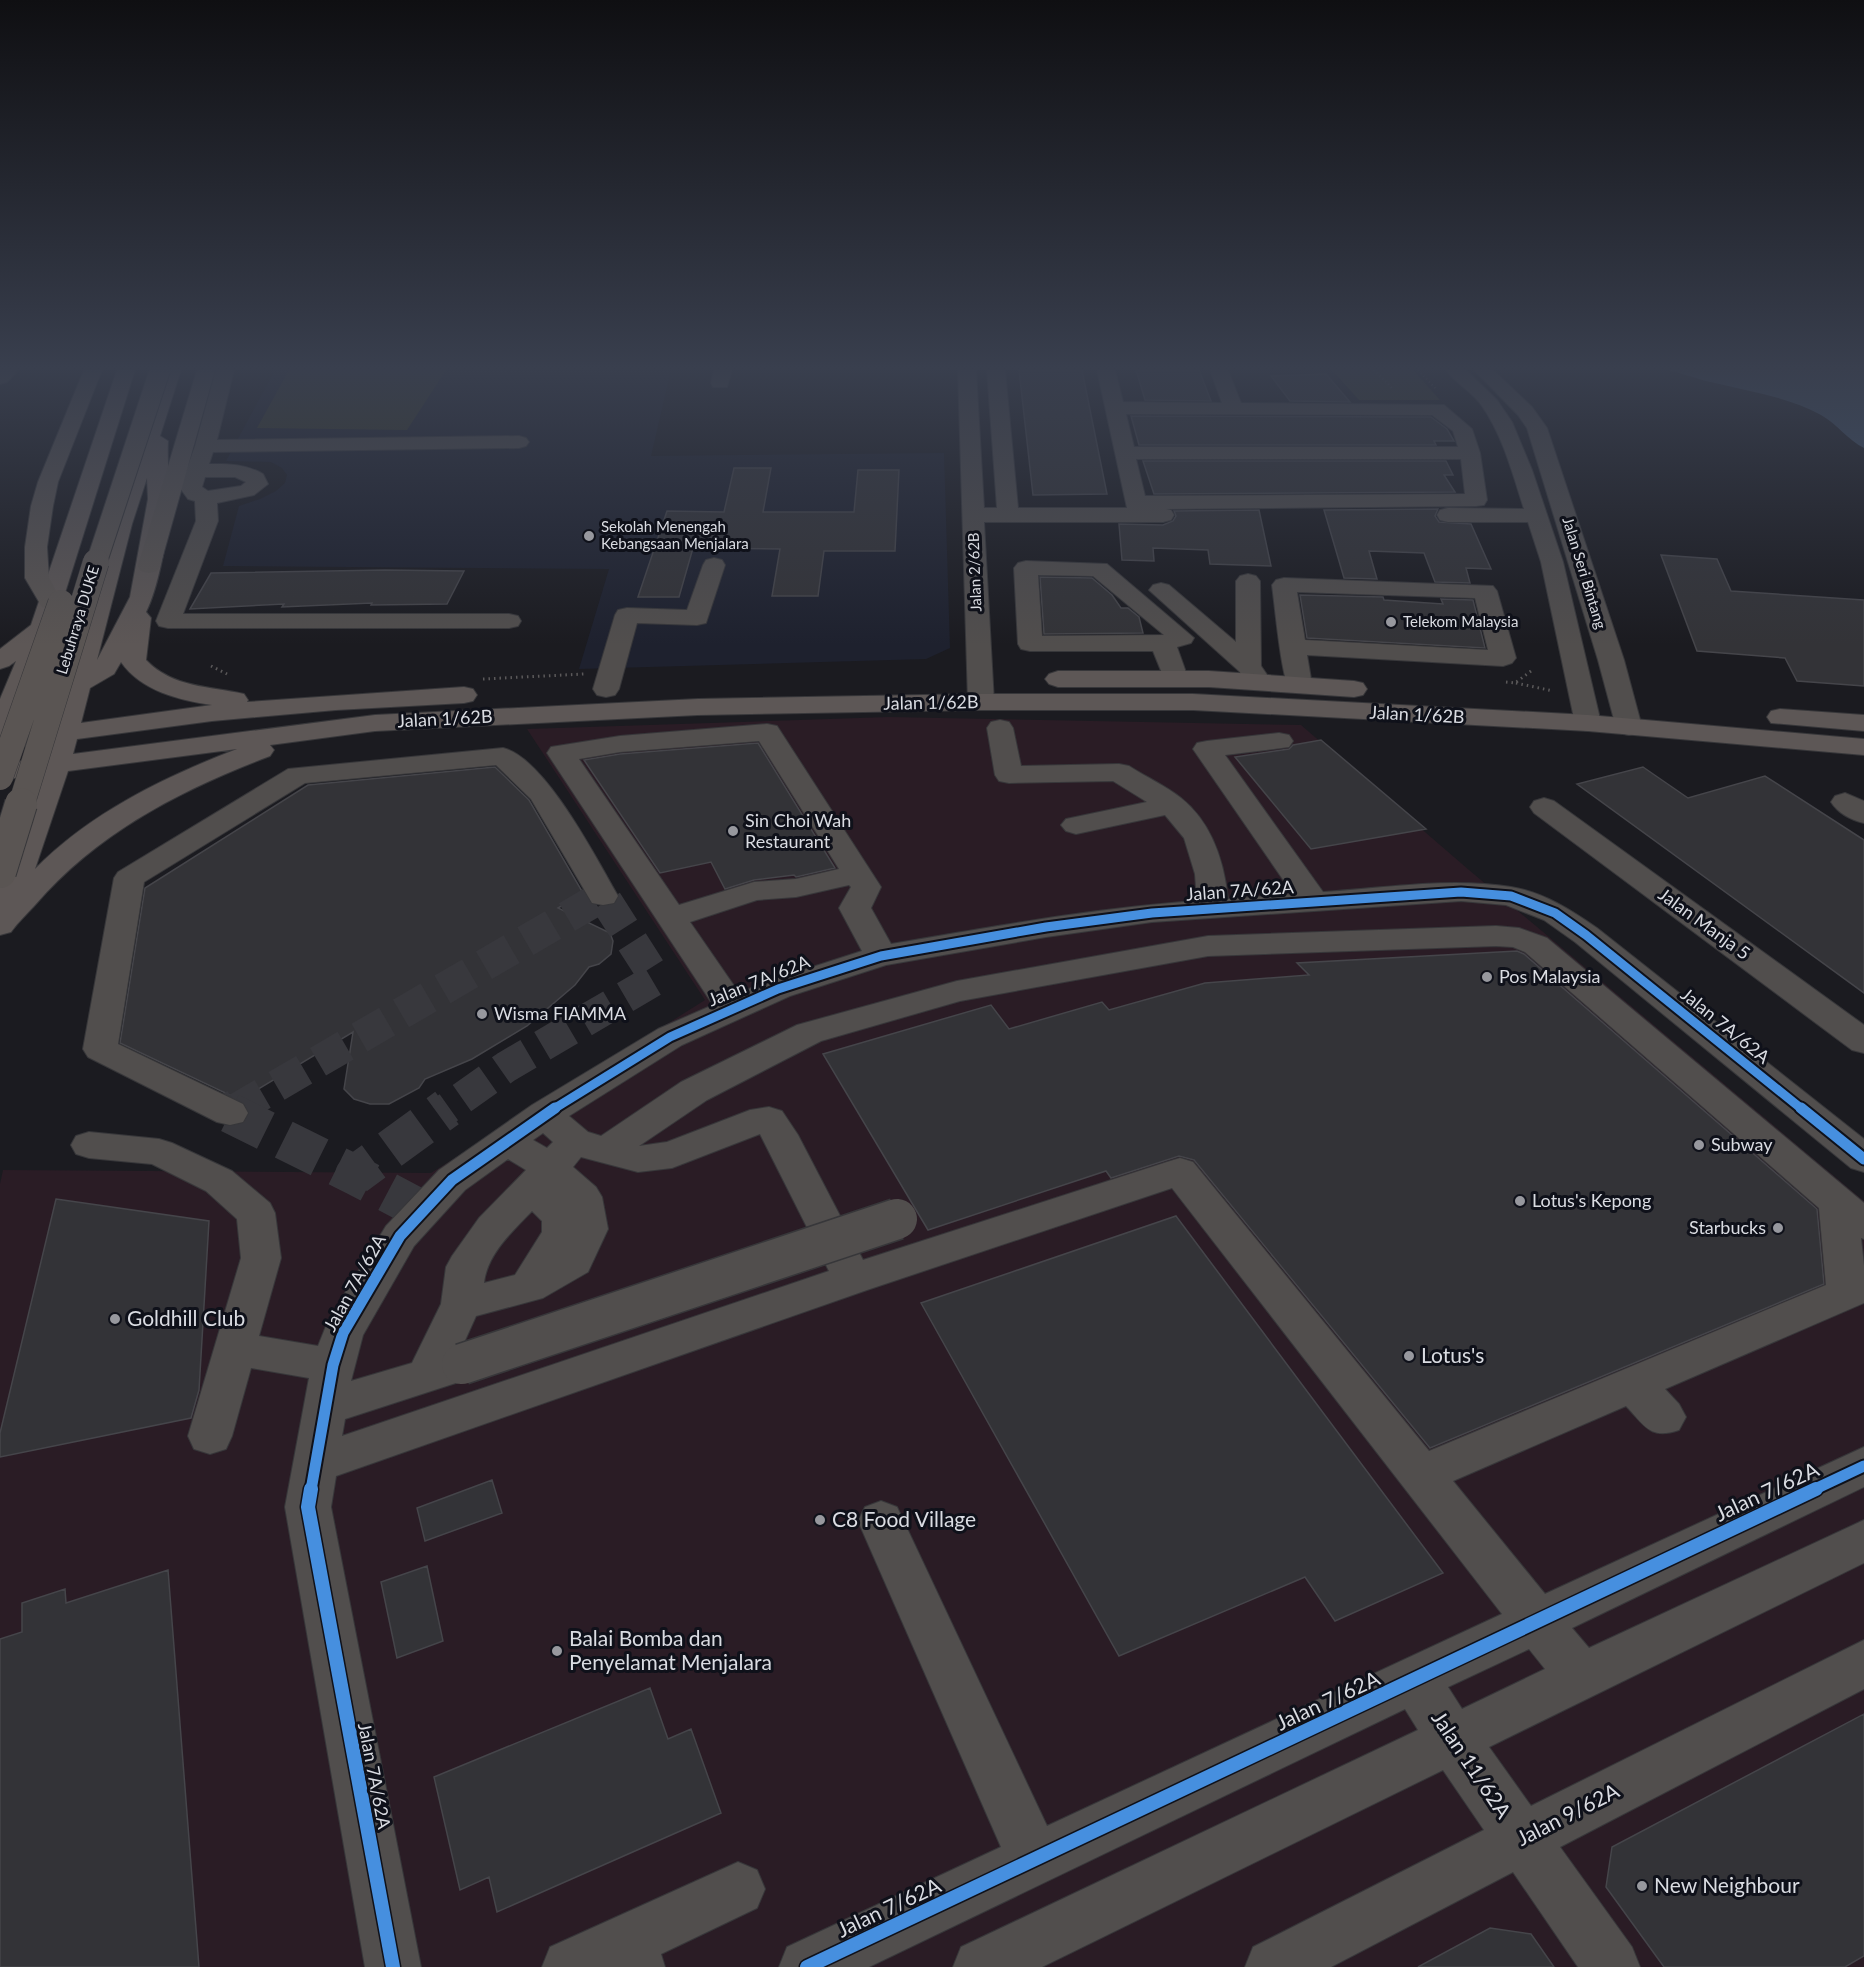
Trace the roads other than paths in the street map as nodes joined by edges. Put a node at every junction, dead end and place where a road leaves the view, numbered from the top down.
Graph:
1 (56, 462) edge
2 (96, 462) edge
3 (109, 462) edge
4 (129, 462) edge
5 (141, 462) edge
6 (156, 462) edge
7 (179, 462) edge
8 (200, 462) edge
9 (971, 462) edge
10 (1004, 462) edge
11 (1127, 462) edge
12 (1471, 462) edge
13 (1519, 462) edge
14 (1548, 462) edge
15 (197, 471) junction
16 (206, 498) junction
17 (1137, 509) junction
18 (973, 515) junction
19 (1008, 516) junction
20 (1536, 516) junction
21 (714, 565) dead end
22 (149, 566) junction
23 (1248, 581) dead end
24 (1161, 590) dead end
25 (142, 597) junction
26 (50, 602) junction
27 (509, 621) dead end
28 (42, 628) junction
29 (1163, 643) junction
30 (1292, 647) junction
31 (0, 662) edge
32 (1254, 674) junction
33 (1175, 678) junction
34 (79, 683) junction
35 (1299, 685) junction
36 (606, 689) junction
37 (981, 691) junction
38 (698, 707) junction
39 (341, 714) junction
40 (1585, 715) junction
41 (1626, 717) junction
42 (1864, 723) edge
43 (1000, 728) dead end
44 (0, 731) edge
45 (64, 734) junction
46 (696, 738) junction
47 (0, 741) edge
48 (1279, 741) dead end
49 (1864, 747) edge
50 (56, 765) junction
51 (0, 772) edge
52 (0, 777) edge
53 (1172, 805) junction
54 (1544, 807) dead end
55 (1076, 825) dead end
56 (0, 872) edge
57 (858, 874) junction
58 (603, 896) dead end
59 (1314, 902) junction
60 (1213, 909) junction
61 (670, 918) junction
62 (0, 926) edge
63 (934, 946) junction
64 (880, 956) junction
65 (957, 991) junction
66 (733, 1009) junction
67 (1864, 1042) edge
68 (230, 1113) tunnel mouth
69 (545, 1113) junction
70 (506, 1141) junction
71 (89, 1145) dead end
72 (1864, 1159) edge
73 (566, 1163) junction
74 (1850, 1213) edge
75 (897, 1219) dead end
76 (853, 1279) junction
77 (1855, 1290) edge
78 (461, 1304) junction
79 (236, 1349) junction
80 (333, 1365) junction
81 (445, 1370) junction
82 (1634, 1384) junction
83 (326, 1407) junction
84 (1664, 1417) dead end
85 (210, 1436) dead end
86 (314, 1465) junction
87 (1864, 1466) edge
88 (1420, 1475) junction
89 (881, 1521) dead end
90 (1864, 1540) edge
91 (1536, 1622) junction
92 (1864, 1663) edge
93 (1581, 1677) junction
94 (1415, 1680) junction
95 (1452, 1739) junction
96 (1522, 1839) junction
97 (1034, 1859) junction
98 (738, 1889) dead end
99 (633, 1953) edge
100 (393, 1967) edge
101 (570, 1967) edge
102 (807, 1967) edge
103 (981, 1967) edge
104 (1273, 1967) edge
105 (1612, 1967) edge

1 - 26 highway
2 - 26 main road
3 - 52 highway, Lebuhraya DUKE, bridge
4 - 56 highway, Lebuhraya DUKE, bridge
5 - 34 main road
6 - 22 main road
7 - 22 highway
8 - 15 street
9 - 18 street, Jalan 2/62B
10 - 19 street
11 - 17 street
12 - 17 street
13 - 20 street, Jalan Seri Bintang
14 - 41 street, Jalan Seri Bintang
15 - 16 street
15 - 16 street
16 - 27 street
17 - 19 street
17 - 20 street
18 - 19 street
18 - 37 street, Jalan 2/62B
20 - 40 street, Jalan Seri Bintang
21 - 36 street
22 - 25 main road
23 - 32 street
24 - 32 street
25 - 34 main road
25 - 39 main road
26 - 28 main road
28 - 31 main road
28 - 44 main road
29 - 29 street
29 - 33 street
30 - 30 street
30 - 35 street
32 - 33 main road, Jalan 1/62B
32 - 35 main road, Jalan 1/62B
33 - 37 main road, Jalan 1/62B
34 - 45 main road
35 - 40 main road, Jalan 1/62B
36 - 37 main road, Jalan 1/62B
36 - 39 main road, Jalan 1/62B
37 - 38 main road, Jalan 1/62B
37 - 40 main road, Jalan 1/62B
38 - 39 main road, Jalan 1/62B
38 - 46 street
39 - 45 main road, Jalan 1/62B
39 - 50 main road, Jalan 1/62B
39 - 62 main road
40 - 41 main road, Jalan 1/62B
41 - 42 main road, Jalan 1/62B
41 - 49 main road, Jalan 1/62B
43 - 53 street
45 - 47 main road, Jalan 1/62B
45 - 50 main road
46 - 57 street
46 - 61 street
48 - 59 street
50 - 51 main road, Jalan 1/62B
50 - 62 main road
53 - 55 street
53 - 60 street
54 - 67 street, Jalan Manja 5
57 - 61 street
57 - 64 street
58 - 68 street
59 - 60 street, Jalan 7A/62A
59 - 72 street, Jalan 7A/62A
60 - 63 street, Jalan 7A/62A
61 - 66 street
63 - 64 street, Jalan 7A/62A
63 - 65 street
64 - 66 street, Jalan 7A/62A
65 - 73 street
65 - 74 street
66 - 69 street, Jalan 7A/62A
69 - 70 street, Jalan 7A/62A
69 - 73 street
70 - 73 street
70 - 80 street, Jalan 7A/62A
71 - 79 street
73 - 76 street
73 - 78 street
73 - 78 street
74 - 77 street
75 - 81 street, bridge
76 - 86 street
76 - 88 street
77 - 82 street
78 - 81 street
79 - 80 street
79 - 85 street
80 - 83 street, Jalan 7A/62A
81 - 83 street
82 - 84 street
82 - 88 street
83 - 86 street, Jalan 7A/62A
86 - 100 street, Jalan 7A/62A
87 - 91 street, Jalan 7/62A
88 - 91 street
89 - 97 street
90 - 93 street
91 - 93 street
91 - 94 street, Jalan 7/62A
92 - 96 street, Jalan 9/62A
93 - 95 street
94 - 95 street, Jalan 11/62A
94 - 97 street, Jalan 7/62A
95 - 96 street, Jalan 11/62A
95 - 103 street
96 - 104 street, Jalan 9/62A
96 - 105 street, Jalan 11/62A
97 - 102 street, Jalan 7/62A
98 - 99 street
99 - 101 street

